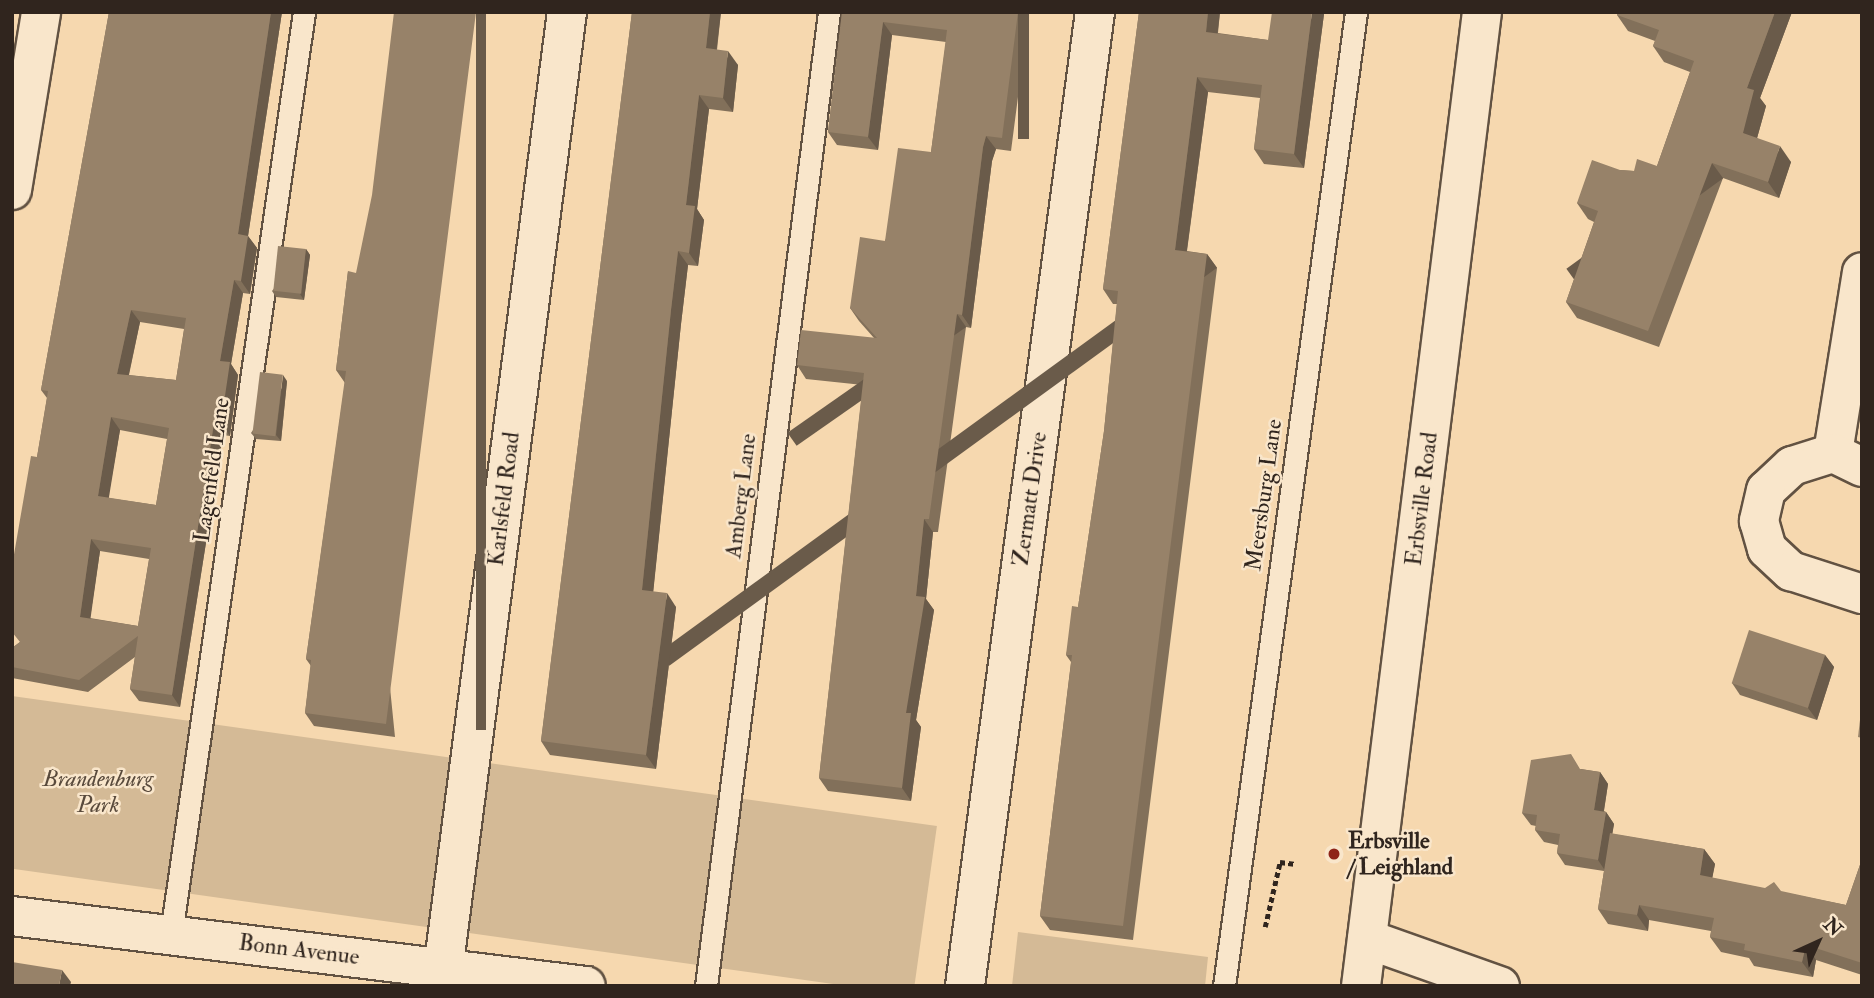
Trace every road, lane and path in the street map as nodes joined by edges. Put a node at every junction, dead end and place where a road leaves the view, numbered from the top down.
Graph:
1 (41, 12) edge
2 (304, 12) edge
3 (568, 12) edge
4 (828, 12) edge
5 (1095, 12) edge
6 (1356, 12) edge
7 (1482, 12) edge
8 (12, 190) edge
9 (1862, 272) edge
10 (1847, 460) edge
11 (1862, 594) edge
12 (1296, 864) dead end
13 (12, 916) edge
14 (171, 934) junction
15 (1263, 936) dead end
16 (1367, 939) junction
17 (442, 977) edge
18 (586, 986) edge
19 (706, 986) edge
20 (965, 986) edge
21 (1224, 986) edge
22 (1361, 986) edge
23 (1500, 986) edge

1 - 8 street
2 - 14 lane, Lagenfeld Lane
3 - 17 street, Karlsfeld Road
4 - 19 lane, Amberg Lane
5 - 20 street, Zermatt Drive
6 - 21 lane, Meersburg Lane
7 - 16 street, Erbsville Road
9 - 10 street
10 - 11 street
12 - 15 path
13 - 14 street, Bonn Avenue
14 - 17 street, Bonn Avenue
16 - 22 street, Erbsville Road
16 - 23 street
17 - 18 street, Bonn Avenue

